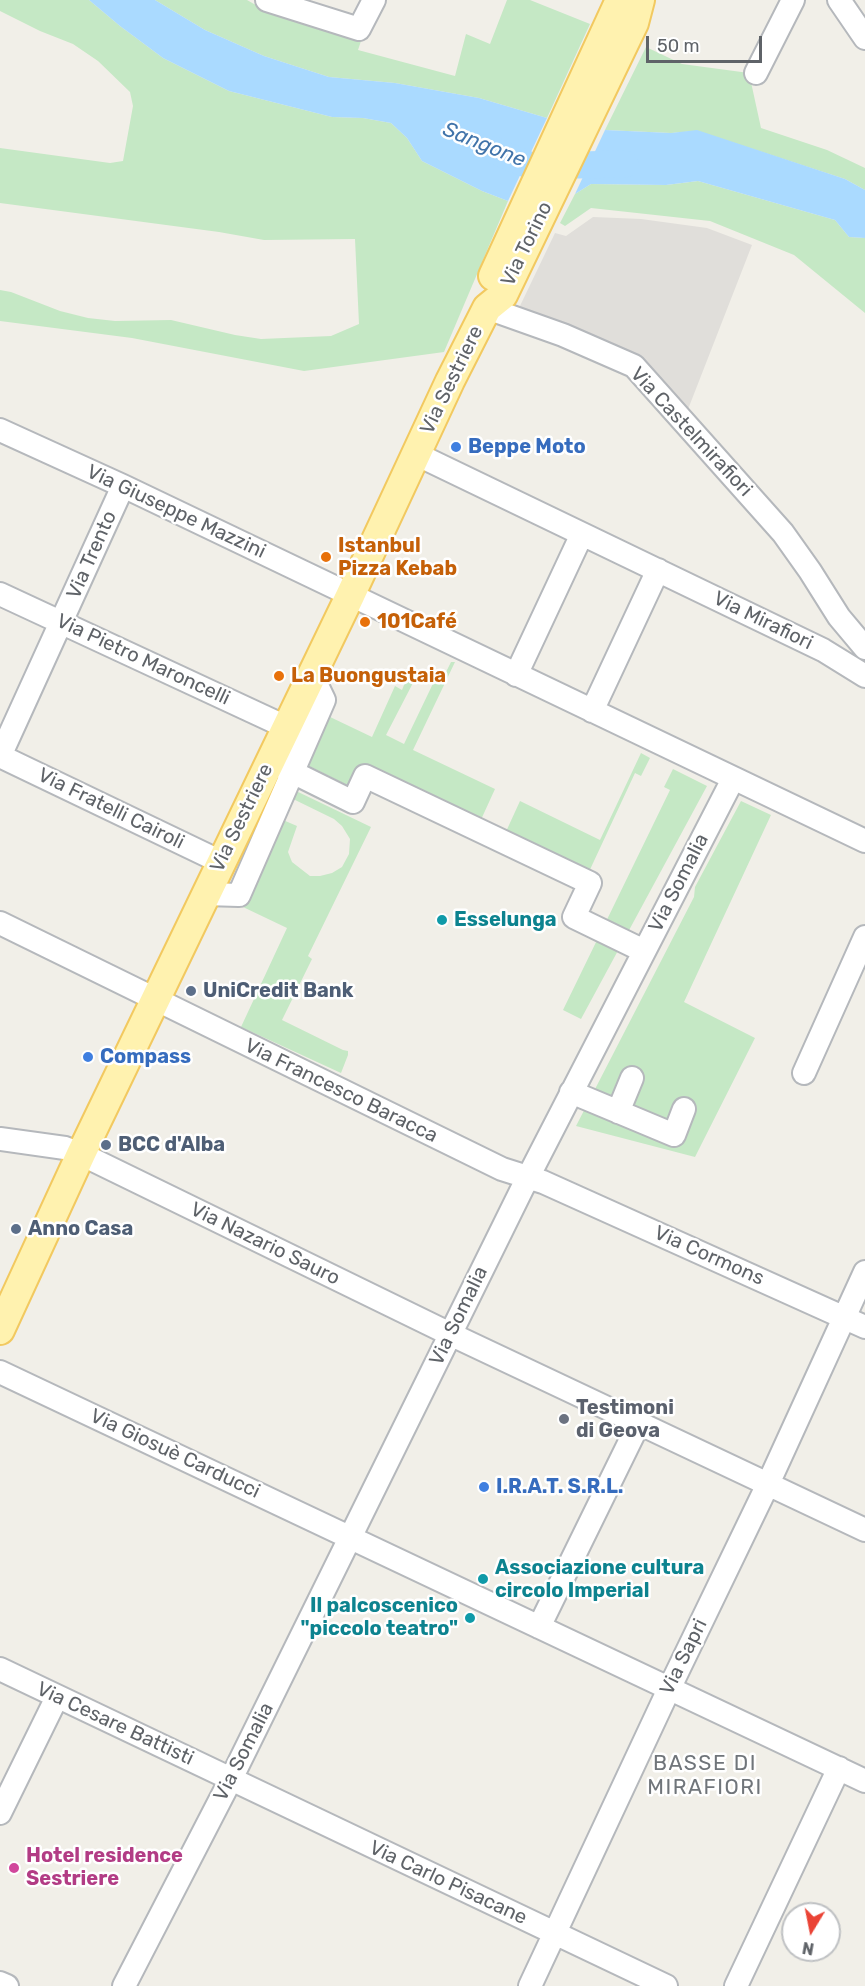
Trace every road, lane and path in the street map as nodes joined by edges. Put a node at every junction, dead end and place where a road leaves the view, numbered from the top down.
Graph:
1 (267, 0) edge
2 (374, 0) edge
3 (620, 0) edge
4 (640, 0) edge
5 (793, 0) edge
6 (839, 0) edge
7 (865, 38) edge
8 (610, 47) junction
9 (756, 73) dead end
10 (487, 308) junction
11 (1, 434) edge
12 (416, 454) junction
13 (123, 486) junction
14 (582, 534) junction
15 (658, 570) junction
16 (0, 594) edge
17 (350, 596) junction
18 (61, 622) junction
19 (865, 648) edge
20 (312, 675) junction
21 (516, 675) junction
22 (865, 676) edge
23 (592, 711) junction
24 (286, 727) junction
25 (0, 756) edge
26 (281, 767) junction
27 (733, 779) junction
28 (865, 841) edge
29 (221, 862) junction
30 (206, 894) junction
31 (0, 923) edge
32 (865, 937) edge
33 (644, 951) junction
34 (155, 1000) junction
35 (804, 1073) dead end
36 (632, 1078) dead end
37 (571, 1092) junction
38 (684, 1109) dead end
39 (618, 1112) junction
40 (0, 1139) edge
41 (81, 1154) junction
42 (527, 1177) junction
43 (865, 1272) edge
44 (844, 1317) junction
45 (865, 1327) edge
46 (0, 1330) edge
47 (450, 1334) junction
48 (0, 1372) edge
49 (639, 1423) junction
50 (768, 1484) junction
51 (865, 1530) edge
52 (351, 1536) junction
53 (539, 1627) junction
54 (0, 1669) edge
55 (669, 1689) junction
56 (57, 1697) junction
57 (839, 1768) junction
58 (231, 1779) junction
59 (865, 1781) edge
60 (0, 1813) edge
61 (555, 1934) junction
62 (0, 1983) edge
63 (7, 1986) edge
64 (124, 1986) edge
65 (530, 1986) edge
66 (666, 1986) edge
67 (736, 1986) edge

1 - 2 street
3 - 8 main road, Via Torino
4 - 8 main road, Via Torino
5 - 9 street
6 - 7 street
8 - 10 main road, Via Torino
10 - 12 main road, Via Sestriere
10 - 19 street, Via Castelmirafiori
11 - 13 street, Via Giuseppe Mazzini
12 - 14 street
12 - 17 main road, Via Sestriere
13 - 17 street, Via Giuseppe Mazzini
13 - 18 street, Via Trento
14 - 15 street, Via Mirafiori
14 - 21 street
15 - 22 street, Via Mirafiori
15 - 23 street
16 - 18 street, Via Pietro Maroncelli
17 - 20 main road, Via Sestriere
17 - 21 street, Via Giuseppe Mazzini
18 - 24 street, Via Pietro Maroncelli
18 - 25 street, Via Trento
20 - 24 main road, Via Sestriere
20 - 26 street
21 - 23 street, Via Giuseppe Mazzini
23 - 27 street, Via Giuseppe Mazzini
24 - 26 main road, Via Sestriere
25 - 29 street, Via Fratelli Cairoli
26 - 29 main road, Via Sestriere
26 - 30 street
26 - 33 street
27 - 28 street
27 - 33 street, Via Somalia
29 - 30 main road, Via Sestriere
30 - 34 main road, Via Sestriere
31 - 34 street, Via Francesco Baracca
32 - 35 street
33 - 37 street, Via Somalia
34 - 41 main road, Via Sestriere
34 - 42 street, Via Francesco Baracca
36 - 39 street
37 - 39 street
37 - 42 street, Via Somalia
38 - 39 street
40 - 41 street, Via Nazario Sauro
41 - 46 main road, Via Sestriere
41 - 47 street, Via Nazario Sauro
42 - 44 street, Via Cormons
42 - 47 street, Via Somalia
43 - 44 street
44 - 45 street
44 - 50 street, Via Sapri
47 - 49 street, Via Nazario Sauro
47 - 52 street, Via Somalia
48 - 52 street, Via Giosuè Carducci
49 - 50 street, Via Nazario Sauro
49 - 53 street
50 - 51 street, Via Nazario Sauro
50 - 55 street, Via Sapri
52 - 53 street, Via Giosuè Carducci
52 - 58 street, Via Somalia
53 - 55 street, Via Giosuè Carducci
54 - 56 street, Via Cesare Battisti
55 - 57 street, Via Giosuè Carducci
55 - 61 street, Via Sapri
56 - 58 street, Via Cesare Battisti
56 - 60 street
57 - 59 street, Via Giosuè Carducci
57 - 67 street
58 - 61 street, Via Carlo Pisacane
58 - 64 street, Via Somalia
61 - 65 street, Via Sapri
61 - 66 street, Via Carlo Pisacane
62 - 63 street

